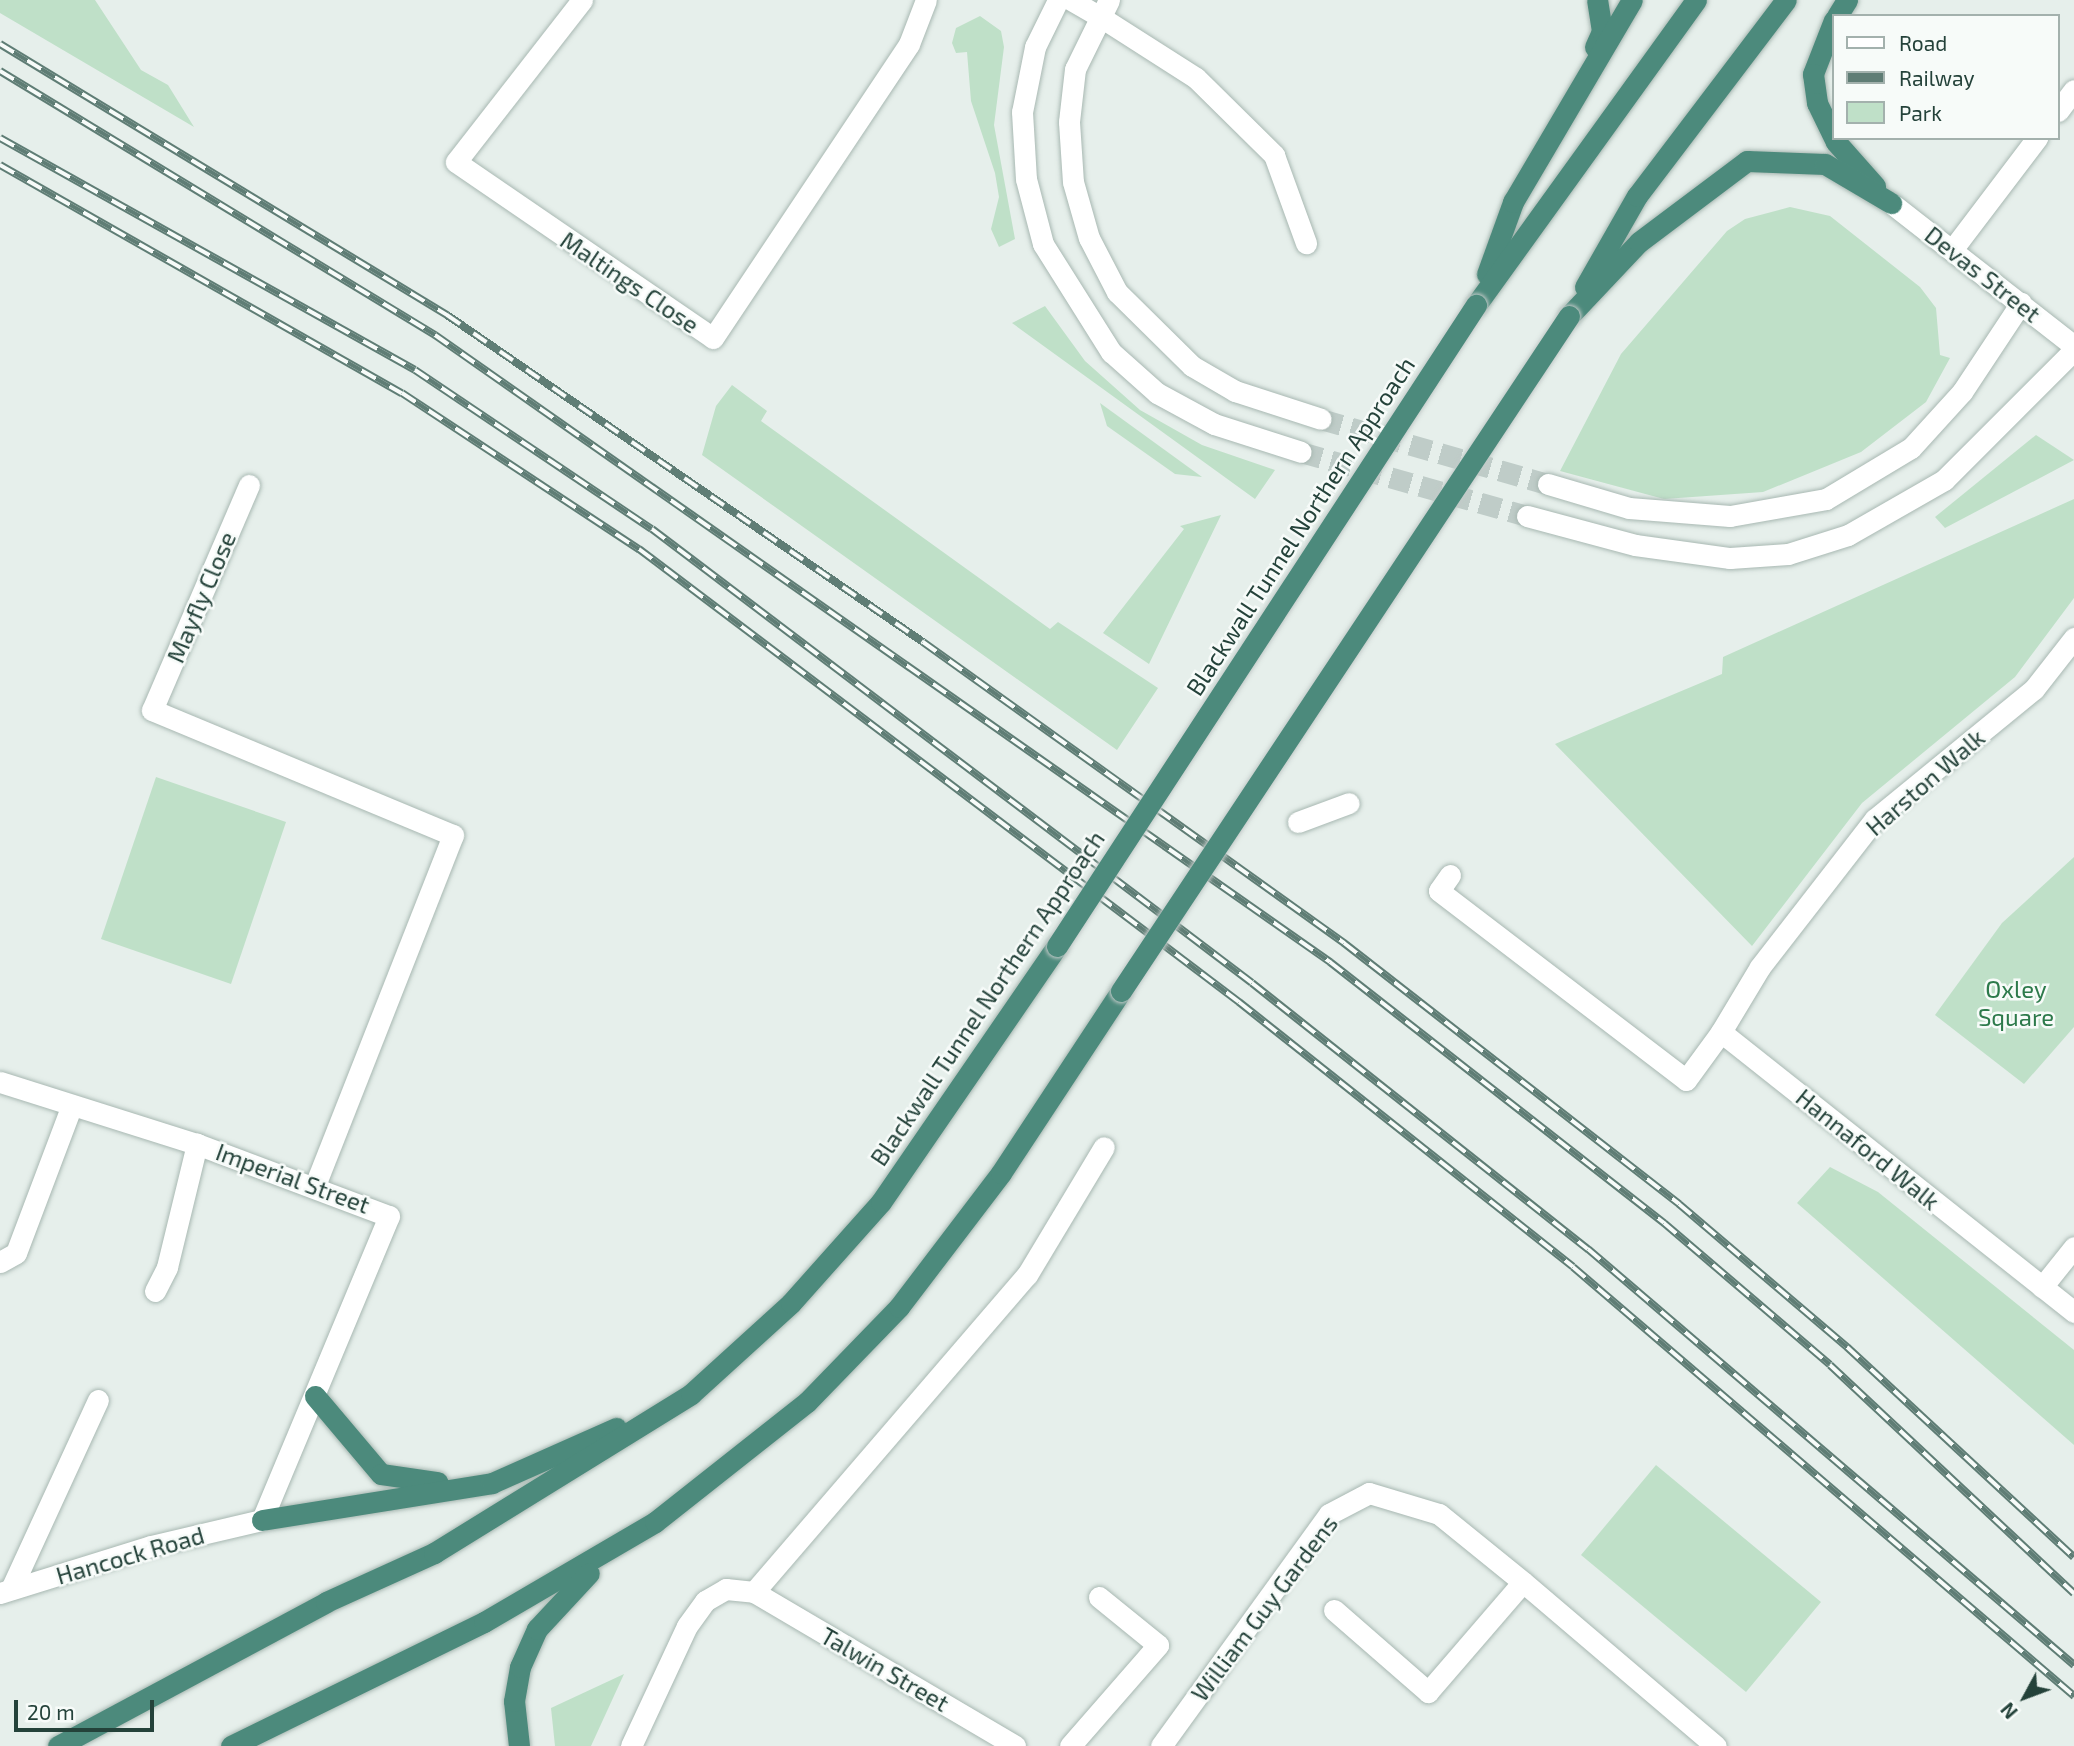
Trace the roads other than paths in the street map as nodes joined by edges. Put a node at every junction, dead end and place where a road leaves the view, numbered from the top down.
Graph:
1 (582, 0) edge
2 (926, 0) edge
3 (1058, 0) edge
4 (1071, 0) edge
5 (1597, 0) edge
6 (1632, 0) edge
7 (1696, 0) edge
8 (1786, 0) edge
9 (1104, 8) edge
10 (1832, 25) edge
11 (1583, 75) junction
12 (2074, 90) edge
13 (2060, 108) edge
14 (1832, 134) edge
15 (1835, 140) edge
16 (2035, 140) edge
17 (1891, 203) junction
18 (1306, 243) dead end
19 (1952, 250) junction
20 (2021, 303) junction
21 (1476, 306) junction
22 (1569, 316) junction
23 (2074, 348) edge
24 (1321, 419) tunnel mouth
25 (1301, 452) tunnel mouth
26 (1548, 484) tunnel mouth
27 (249, 485) dead end
28 (1527, 516) tunnel mouth
29 (2074, 638) edge
30 (1349, 803) dead end
31 (1298, 822) dead end
32 (1450, 875) dead end
33 (1721, 1032) junction
34 (0, 1082) edge
35 (72, 1105) junction
36 (197, 1144) junction
37 (1104, 1147) dead end
38 (315, 1185) junction
39 (2074, 1247) edge
40 (0, 1262) edge
41 (2042, 1287) junction
42 (155, 1290) dead end
43 (2074, 1312) edge
44 (691, 1394) junction
45 (316, 1396) junction
46 (98, 1401) dead end
47 (492, 1483) junction
48 (262, 1520) junction
49 (655, 1522) junction
50 (1523, 1582) junction
51 (6, 1591) edge
52 (754, 1592) junction
53 (1099, 1597) dead end
54 (1334, 1610) dead end
55 (58, 1746) edge
56 (231, 1746) edge
57 (519, 1746) edge
58 (631, 1746) edge
59 (1015, 1746) edge
60 (1070, 1746) edge
61 (1161, 1746) edge
62 (1716, 1746) edge

1 - 2 street, Maltings Close
3 - 25 street
4 - 9 street
5 - 11 highway
6 - 11 highway
7 - 21 highway, Blackwall Tunnel Northern Approach
8 - 22 highway
9 - 18 street
9 - 24 street
10 - 14 highway
11 - 21 highway
12 - 13 street
15 - 17 highway
16 - 19 street
17 - 19 street, Devas Street
17 - 22 highway
19 - 20 street, Devas Street
20 - 23 street, Devas Street
20 - 26 street
21 - 44 highway, Blackwall Tunnel Northern Approach, bridge
22 - 49 highway, bridge
23 - 28 street
27 - 38 street, Mayfly Close
29 - 33 street, Harston Walk
30 - 31 street
32 - 33 street
33 - 41 street, Hannaford Walk
34 - 35 street, Imperial Street
35 - 36 street, Imperial Street
35 - 40 street
36 - 38 street, Imperial Street
36 - 42 street
37 - 52 street
38 - 45 street, Imperial Street
39 - 41 street
41 - 43 street, Hannaford Walk
44 - 47 highway
44 - 55 highway, Blackwall Tunnel Northern Approach
45 - 47 highway
45 - 48 street, Imperial Street
46 - 51 street
47 - 48 highway
48 - 51 street, Hancock Road
49 - 56 highway
49 - 57 highway
50 - 54 street
50 - 61 street, William Guy Gardens
50 - 62 street, William Guy Gardens
52 - 58 street
52 - 59 street, Talwin Street
53 - 60 street

